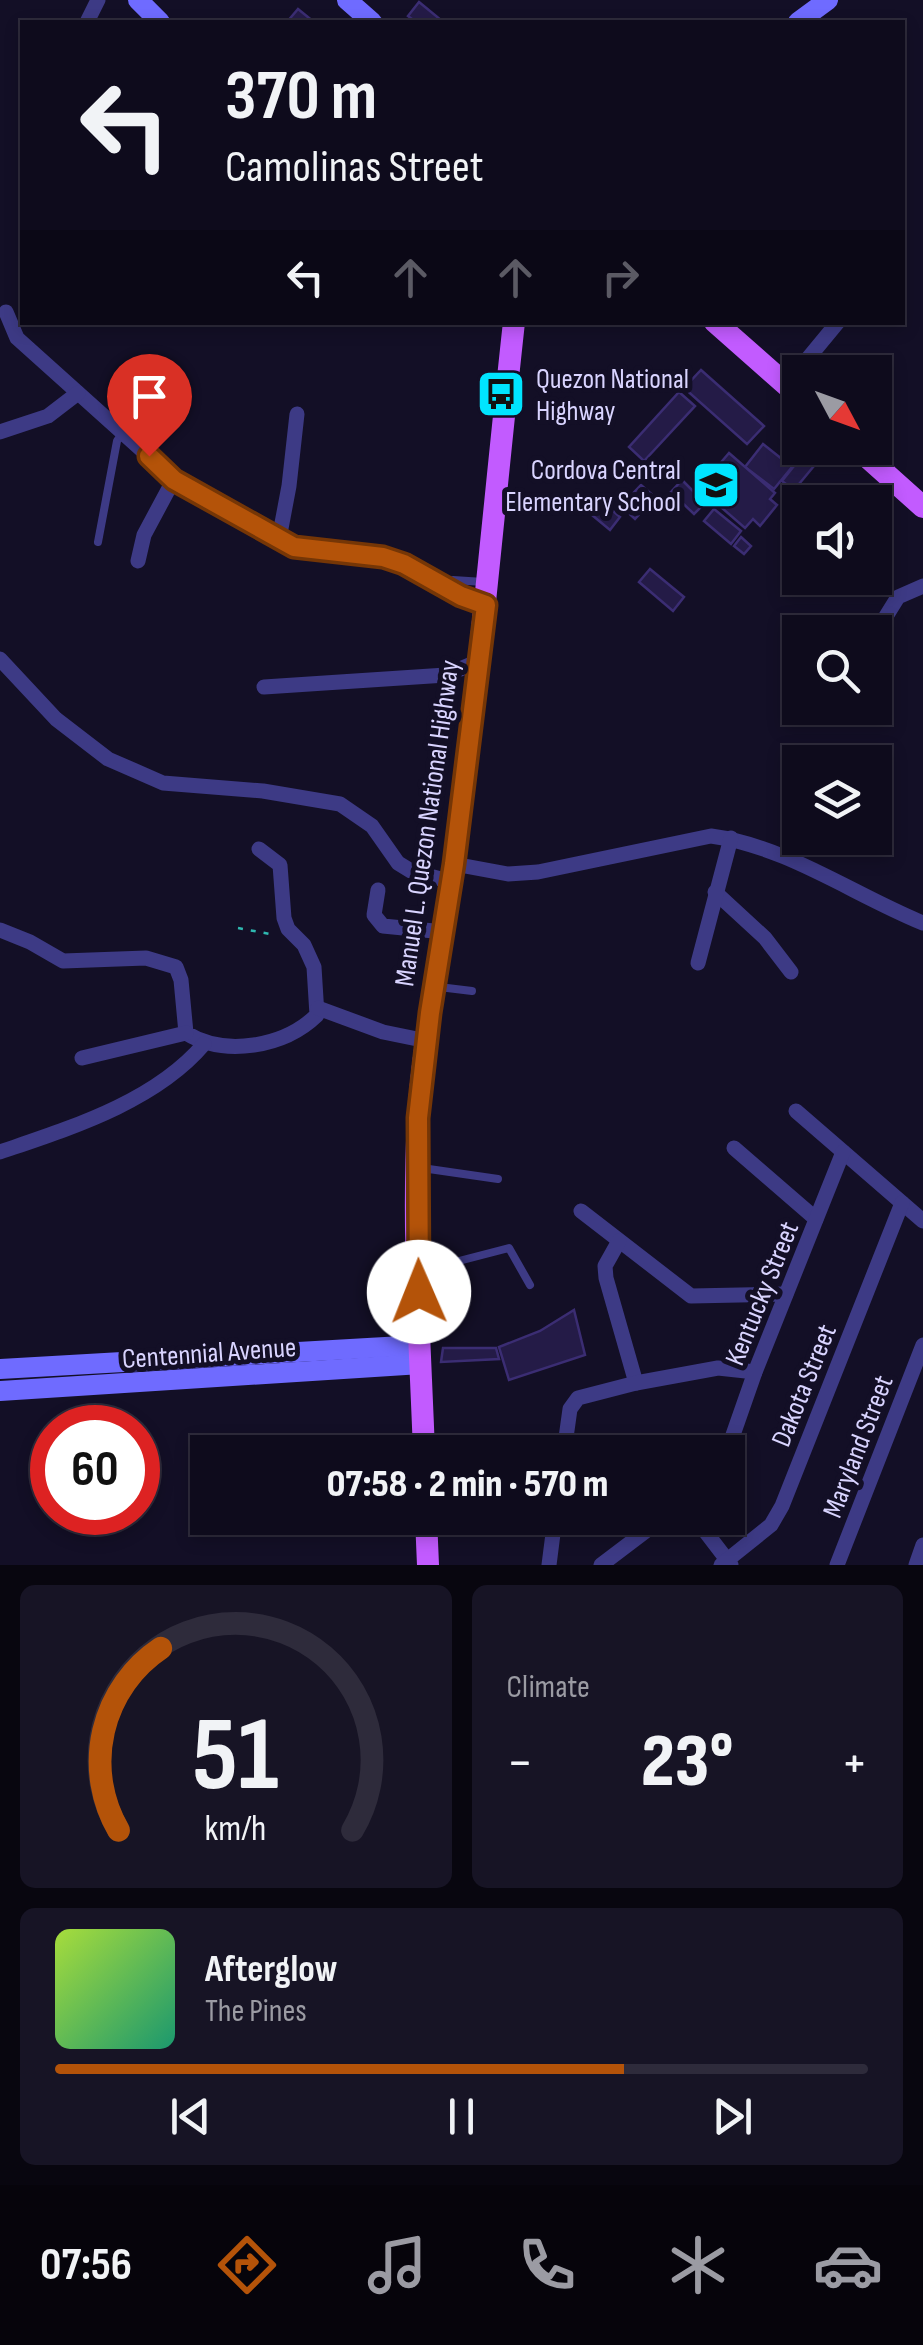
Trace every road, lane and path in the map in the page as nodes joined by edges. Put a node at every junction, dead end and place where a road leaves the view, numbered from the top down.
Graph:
1 (138, 0) edge
2 (347, 0) edge
3 (828, 0) edge
4 (158, 20) edge
5 (370, 20) edge
6 (801, 20) edge
7 (10, 311) edge
8 (509, 325) edge
9 (718, 325) edge
10 (836, 325) edge
11 (816, 355) edge
12 (782, 381) edge
13 (78, 393) junction
14 (297, 414) dead end
15 (0, 432) edge
16 (123, 432) junction
17 (876, 465) edge
18 (174, 480) junction
19 (923, 506) edge
20 (279, 538) junction
21 (98, 542) dead end
22 (138, 561) dead end
23 (923, 586) edge
24 (487, 594) junction
25 (887, 615) edge
26 (0, 658) edge
27 (479, 661) junction
28 (264, 687) dead end
29 (731, 838) junction
30 (259, 850) dead end
31 (453, 873) junction
32 (378, 890) dead end
33 (715, 892) junction
34 (923, 923) edge
35 (238, 928) dead end
36 (0, 930) edge
37 (444, 932) junction
38 (296, 937) junction
39 (698, 962) dead end
40 (791, 972) dead end
41 (434, 986) junction
42 (472, 992) dead end
43 (318, 1008) junction
44 (186, 1034) junction
45 (427, 1041) junction
46 (204, 1044) junction
47 (82, 1058) dead end
48 (796, 1112) dead end
49 (734, 1148) dead end
50 (0, 1152) edge
51 (844, 1152) junction
52 (418, 1168) junction
53 (498, 1178) dead end
54 (902, 1203) junction
55 (581, 1211) dead end
56 (816, 1219) junction
57 (923, 1221) edge
58 (620, 1241) junction
59 (418, 1254) junction
60 (530, 1286) dead end
61 (786, 1294) junction
62 (923, 1346) edge
63 (421, 1354) junction
64 (31, 1366) junction
65 (0, 1369) edge
66 (756, 1372) junction
67 (636, 1382) junction
68 (29, 1389) junction
69 (0, 1392) edge
70 (423, 1435) edge
71 (567, 1435) edge
72 (733, 1435) edge
73 (427, 1535) edge
74 (553, 1535) edge
75 (641, 1535) edge
76 (706, 1535) edge
77 (923, 1545) edge
78 (726, 1564) edge
79 (428, 1565) edge
80 (549, 1565) edge
81 (602, 1565) edge
82 (838, 1565) edge
83 (916, 1565) edge

1 - 4 street
2 - 5 street
3 - 6 street
7 - 13 street
8 - 24 main road, Manuel L. Quezon National Highway
9 - 12 main road
10 - 11 street
13 - 15 street
13 - 16 street
14 - 20 street
16 - 18 street
16 - 21 lane
17 - 19 main road
18 - 20 street
18 - 22 street
20 - 24 street
23 - 25 street
24 - 27 main road, Manuel L. Quezon National Highway
26 - 31 street
27 - 28 street
27 - 31 main road, Manuel L. Quezon National Highway
29 - 31 street
29 - 33 street
29 - 34 street
30 - 38 street
31 - 37 main road, Manuel L. Quezon National Highway
32 - 37 street
33 - 39 street
33 - 40 street
35 - 38 path
36 - 44 street
37 - 41 main road, Manuel L. Quezon National Highway
38 - 43 street
41 - 42 lane
41 - 45 main road, Manuel L. Quezon National Highway
43 - 45 street
43 - 46 street
44 - 46 street
44 - 47 street
45 - 52 main road, Manuel L. Quezon National Highway
46 - 50 street
48 - 51 street
49 - 56 street
51 - 54 street
51 - 56 street, Kentucky Street
52 - 53 lane
52 - 59 main road, Manuel L. Quezon National Highway
54 - 57 street
54 - 78 street, Dakota Street
55 - 58 street
56 - 61 street, Kentucky Street
58 - 61 street
58 - 67 street
59 - 60 lane
59 - 63 main road, Manuel L. Quezon National Highway
61 - 66 street, Kentucky Street
62 - 82 street, Maryland Street
63 - 64 street, Centennial Avenue
63 - 68 street, Centennial Avenue
63 - 70 main road, Manuel L. Quezon National Highway
64 - 65 street, Centennial Avenue
64 - 68 street
66 - 67 street
66 - 72 street, Kentucky Street
67 - 71 street
68 - 69 street, Centennial Avenue
73 - 79 main road
74 - 80 street
75 - 81 street
76 - 78 street
77 - 83 street

